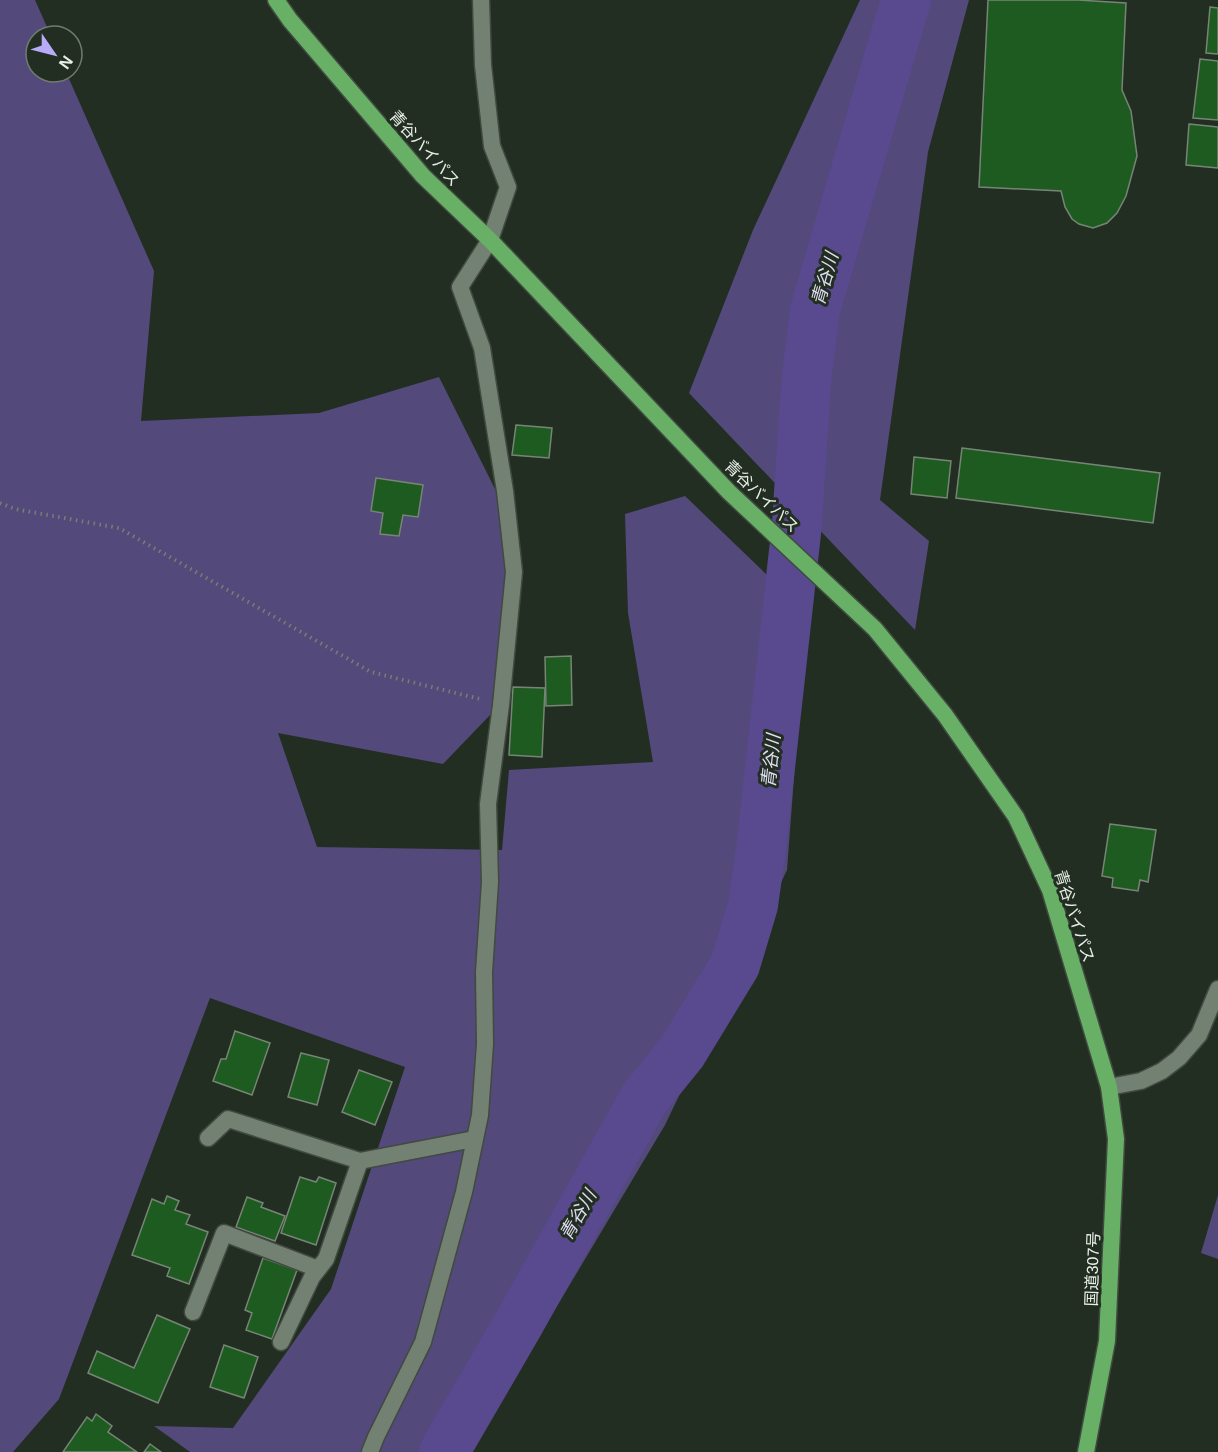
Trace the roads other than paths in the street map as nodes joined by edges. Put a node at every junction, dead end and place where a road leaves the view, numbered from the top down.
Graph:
1 (276, 0) edge
2 (481, 0) edge
3 (490, 240) junction
4 (1218, 989) edge
5 (1109, 1087) junction
6 (208, 1138) dead end
7 (474, 1139) junction
8 (360, 1161) junction
9 (318, 1269) junction
10 (193, 1312) dead end
11 (281, 1342) dead end
12 (370, 1452) edge
13 (1086, 1452) edge

1 - 3 highway, 青谷バイパス
2 - 3 street
3 - 5 highway, 青谷バイパス
3 - 7 street
4 - 5 street
5 - 13 highway, 国道307号
6 - 8 street
7 - 8 street
7 - 12 street
8 - 9 street
9 - 10 street
9 - 11 street

